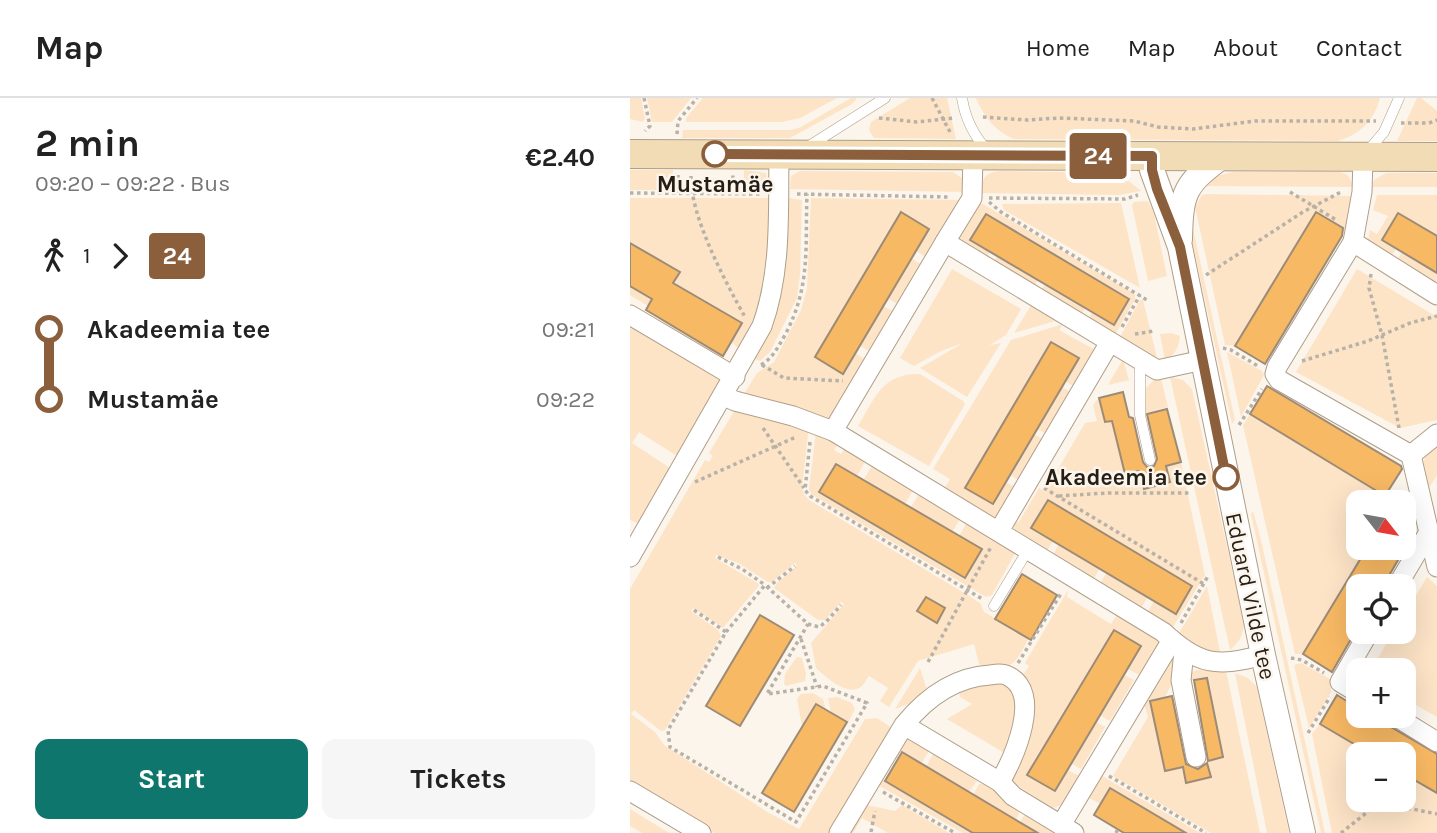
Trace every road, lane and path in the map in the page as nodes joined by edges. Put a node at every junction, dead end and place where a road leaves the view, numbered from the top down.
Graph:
1 (644, 98) edge
2 (697, 98) edge
3 (873, 98) edge
4 (885, 98) edge
5 (932, 98) edge
6 (962, 98) edge
7 (1399, 98) edge
8 (866, 108) junction
9 (967, 117) junction
10 (945, 118) junction
11 (1437, 120) edge
12 (1389, 122) junction
13 (678, 126) dead end
14 (650, 127) dead end
15 (630, 153) edge
16 (788, 154) junction
17 (982, 155) junction
18 (1224, 155) junction
19 (1152, 156) junction
20 (1437, 157) edge
21 (1363, 158) junction
22 (678, 169) dead end
23 (1290, 192) dead end
24 (1340, 192) dead end
25 (630, 193) edge
26 (678, 193) junction
27 (691, 193) junction
28 (1143, 193) dead end
29 (770, 194) dead end
30 (789, 194) dead end
31 (807, 194) junction
32 (951, 197) dead end
33 (1313, 206) junction
34 (1354, 237) junction
35 (946, 242) junction
36 (1180, 247) junction
37 (1374, 257) junction
38 (1206, 275) dead end
39 (1140, 295) junction
40 (1437, 295) edge
41 (1147, 300) dead end
42 (630, 315) edge
43 (1437, 316) edge
44 (1382, 335) junction
45 (756, 337) junction
46 (1111, 343) junction
47 (1213, 354) junction
48 (1140, 360) junction
49 (762, 365) junction
50 (756, 366) dead end
51 (1275, 374) junction
52 (735, 377) junction
53 (866, 377) junction
54 (724, 396) junction
55 (746, 404) junction
56 (1239, 425) dead end
57 (812, 427) junction
58 (833, 431) junction
59 (1437, 434) edge
60 (775, 445) junction
61 (1404, 451) junction
62 (1150, 460) dead end
63 (1030, 480) junction
64 (686, 485) dead end
65 (806, 490) junction
66 (1190, 494) dead end
67 (1057, 496) junction
68 (636, 531) edge
69 (999, 531) junction
70 (1429, 532) junction
71 (1028, 550) junction
72 (630, 557) edge
73 (718, 557) dead end
74 (795, 566) dead end
75 (1437, 567) edge
76 (1403, 574) edge
77 (1208, 576) dead end
78 (1071, 577) junction
79 (1204, 584) junction
80 (766, 587) junction
81 (968, 590) junction
82 (841, 605) dead end
83 (994, 606) joint
84 (694, 610) dead end
85 (808, 624) junction
86 (726, 632) junction
87 (800, 638) junction
88 (1362, 644) edge
89 (1178, 645) junction
90 (1264, 655) junction
91 (1291, 658) dead end
92 (928, 662) dead end
93 (1010, 677) junction
94 (1339, 682) junction
95 (1346, 686) edge
96 (817, 687) junction
97 (904, 725) junction
98 (1414, 728) edge
99 (1308, 733) dead end
100 (1437, 742) edge
101 (1196, 757) dead end
102 (1095, 768) junction
103 (1000, 782) junction
104 (630, 791) edge
105 (904, 804) dead end
106 (876, 805) dead end
107 (1437, 814) edge
108 (1068, 829) edge
109 (871, 832) edge
110 (701, 833) edge
111 (839, 833) edge
112 (955, 833) edge
113 (1206, 833) edge
114 (1303, 833) edge
115 (1341, 833) edge

1 - 14 path
2 - 13 path
3 - 8 lane
4 - 8 lane
5 - 10 path
6 - 9 lane
7 - 12 lane
8 - 10 path
8 - 16 lane
9 - 10 path
9 - 12 path
9 - 17 lane
10 - 17 path
11 - 12 path
12 - 21 lane
15 - 16 main road
16 - 17 main road
16 - 45 street
17 - 19 main road
17 - 35 street
18 - 19 main road
18 - 21 main road
18 - 36 street
19 - 36 street, Eduard Vilde tee
20 - 21 main road
21 - 34 street
22 - 26 path
23 - 33 path
24 - 33 path
25 - 26 path
26 - 27 path
27 - 29 path
27 - 45 path
28 - 39 path
30 - 31 path
31 - 32 path
31 - 49 path
33 - 34 path
33 - 38 path
34 - 37 street
34 - 51 street
35 - 46 street
35 - 53 street
36 - 47 street, Eduard Vilde tee
37 - 40 street
37 - 44 path
39 - 41 path
39 - 46 path
42 - 52 street
43 - 44 path
44 - 51 path
44 - 61 path
45 - 52 street
46 - 48 street
46 - 63 street
47 - 48 street
47 - 51 path
47 - 90 street, Eduard Vilde tee
48 - 62 lane
49 - 50 path
49 - 53 path
51 - 56 path
51 - 61 street
52 - 54 street
53 - 58 street
54 - 55 street
54 - 68 street
55 - 57 street
55 - 60 path
57 - 58 street
57 - 60 path
57 - 65 path
58 - 69 street
59 - 61 street
60 - 64 path
60 - 65 path
61 - 70 street
63 - 67 path
63 - 69 street
65 - 81 path
66 - 67 path
67 - 79 path
68 - 72 street
69 - 71 street
69 - 81 path
70 - 75 street
70 - 76 street
71 - 78 street
71 - 83 lane
73 - 80 path
74 - 80 path
77 - 79 path
78 - 89 street
78 - 93 path
79 - 89 path
80 - 85 path
80 - 86 path
81 - 83 path
81 - 92 path
82 - 85 path
84 - 86 path
85 - 87 path
86 - 96 path
87 - 96 path
87 - 96 path
88 - 94 street
89 - 90 street
89 - 101 street
89 - 102 street
90 - 114 street, Eduard Vilde tee
91 - 94 path
93 - 97 street
93 - 103 street
94 - 95 street
94 - 99 path
97 - 103 street
97 - 111 street
98 - 100 street
102 - 108 street
102 - 113 path
103 - 108 street
104 - 110 street
105 - 112 path
106 - 109 path
107 - 115 path

